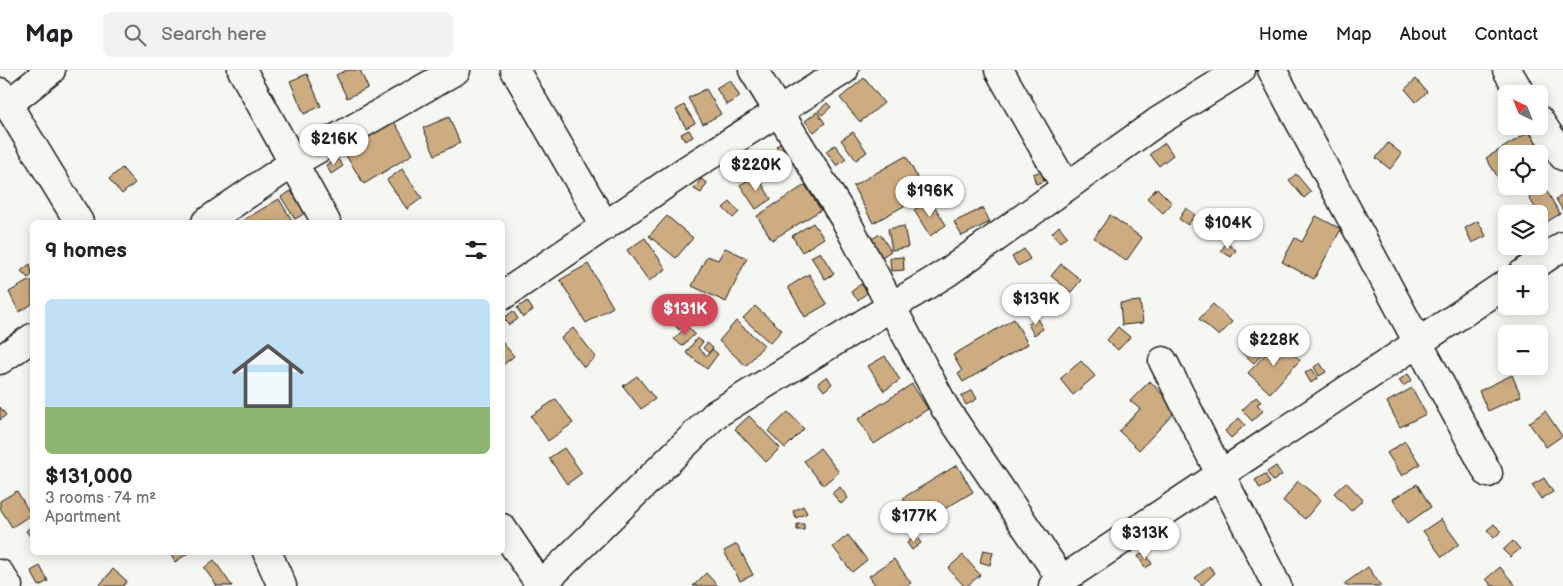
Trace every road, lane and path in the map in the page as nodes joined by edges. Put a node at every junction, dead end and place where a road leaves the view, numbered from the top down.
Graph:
1 (51, 70) edge
2 (242, 70) edge
3 (456, 70) edge
4 (516, 70) edge
5 (753, 70) edge
6 (844, 70) edge
7 (999, 70) edge
8 (1241, 70) edge
9 (1272, 70) edge
10 (1507, 70) edge
11 (1516, 85) edge
12 (4, 99) edge
13 (778, 113) junction
14 (1548, 134) edge
15 (1563, 156) edge
16 (294, 163) junction
17 (1066, 187) junction
18 (79, 220) edge
19 (209, 220) edge
20 (325, 220) edge
21 (605, 226) junction
22 (1563, 246) edge
23 (1535, 265) edge
24 (1498, 289) edge
25 (505, 294) edge
26 (891, 307) junction
27 (30, 339) edge
28 (1419, 343) junction
29 (0, 360) edge
30 (1163, 361) dead end
31 (1488, 473) dead end
32 (1220, 474) junction
33 (505, 532) edge
34 (269, 555) edge
35 (0, 574) edge
36 (1058, 583) edge
37 (8, 586) edge
38 (282, 586) edge
39 (541, 586) edge
40 (1277, 586) edge

1 - 12 street
2 - 16 street
3 - 16 street
4 - 21 street
5 - 13 street
6 - 13 street
7 - 17 street
8 - 17 street
9 - 28 street
10 - 11 street
12 - 18 street
13 - 21 street
13 - 26 street
14 - 15 street
16 - 19 street
16 - 20 street
17 - 26 street
21 - 25 street
22 - 23 street
24 - 28 street
26 - 36 street
26 - 39 street
27 - 29 street
28 - 31 street
28 - 32 street
30 - 32 street
32 - 36 street
32 - 40 street
33 - 39 street
34 - 38 street
35 - 37 street

